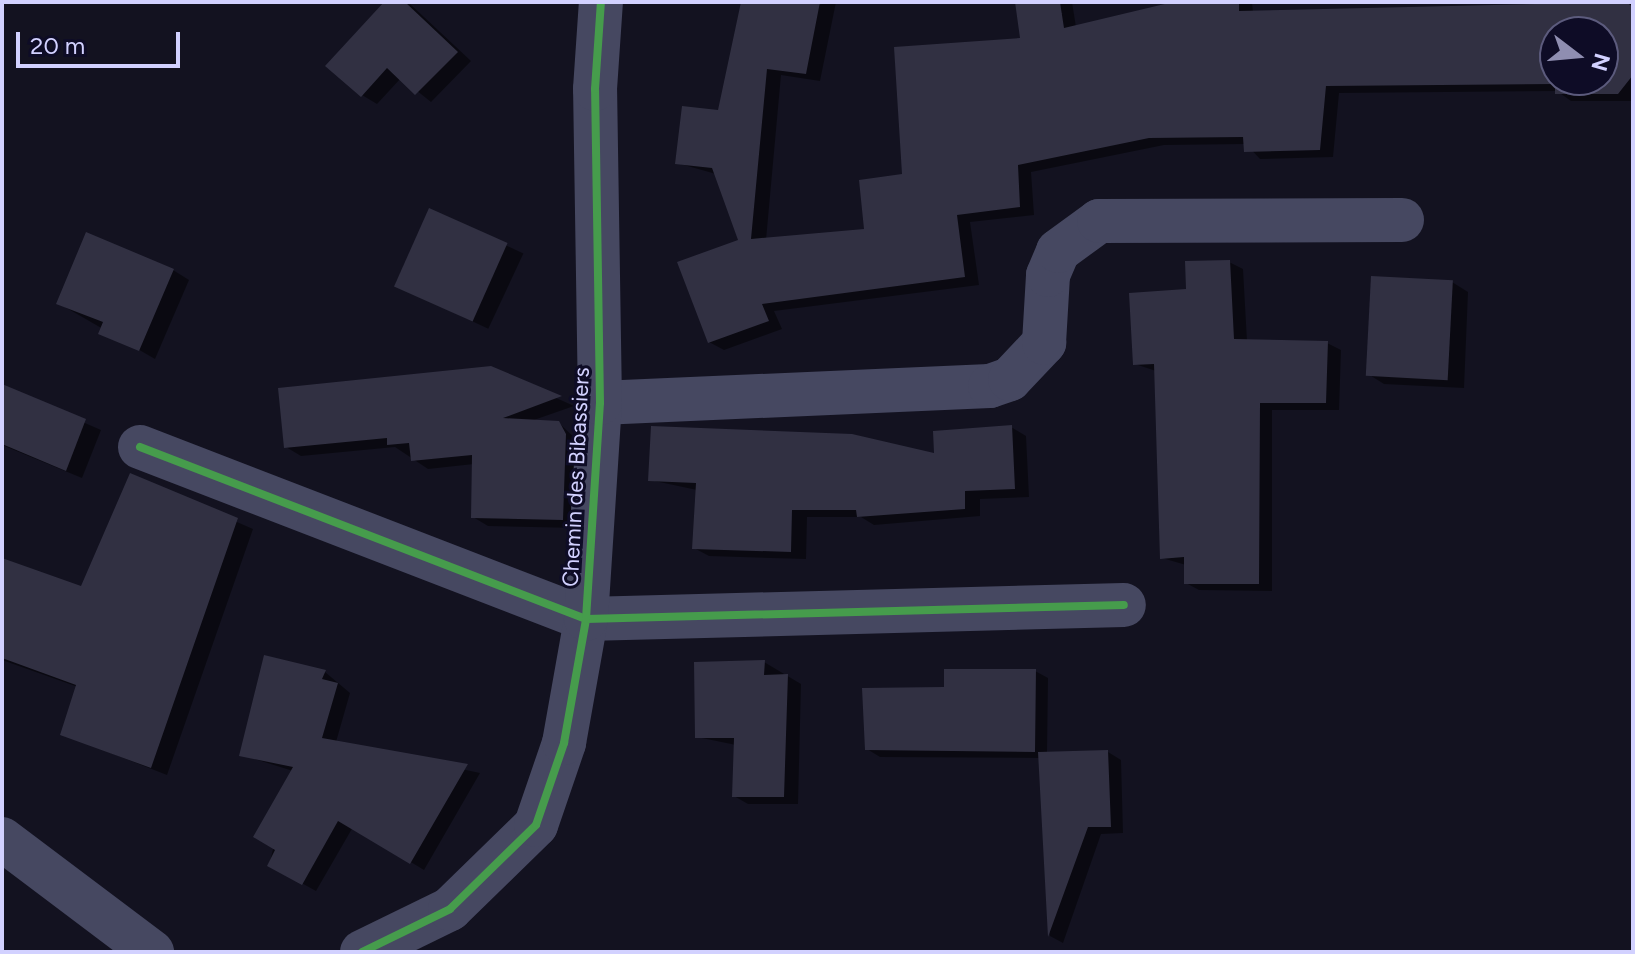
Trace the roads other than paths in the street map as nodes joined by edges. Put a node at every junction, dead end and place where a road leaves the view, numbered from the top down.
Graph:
1 (601, 2) edge
2 (1402, 220) dead end
3 (600, 403) junction
4 (140, 447) dead end
5 (1124, 605) dead end
6 (586, 619) junction
7 (2, 839) edge
8 (152, 952) edge
9 (362, 952) edge

1 - 3 street, Chemin des Bibassiers
2 - 3 street
3 - 6 street, Chemin des Bibassiers
4 - 6 street
5 - 6 street
6 - 9 street, Chemin des Bibassiers
7 - 8 street

